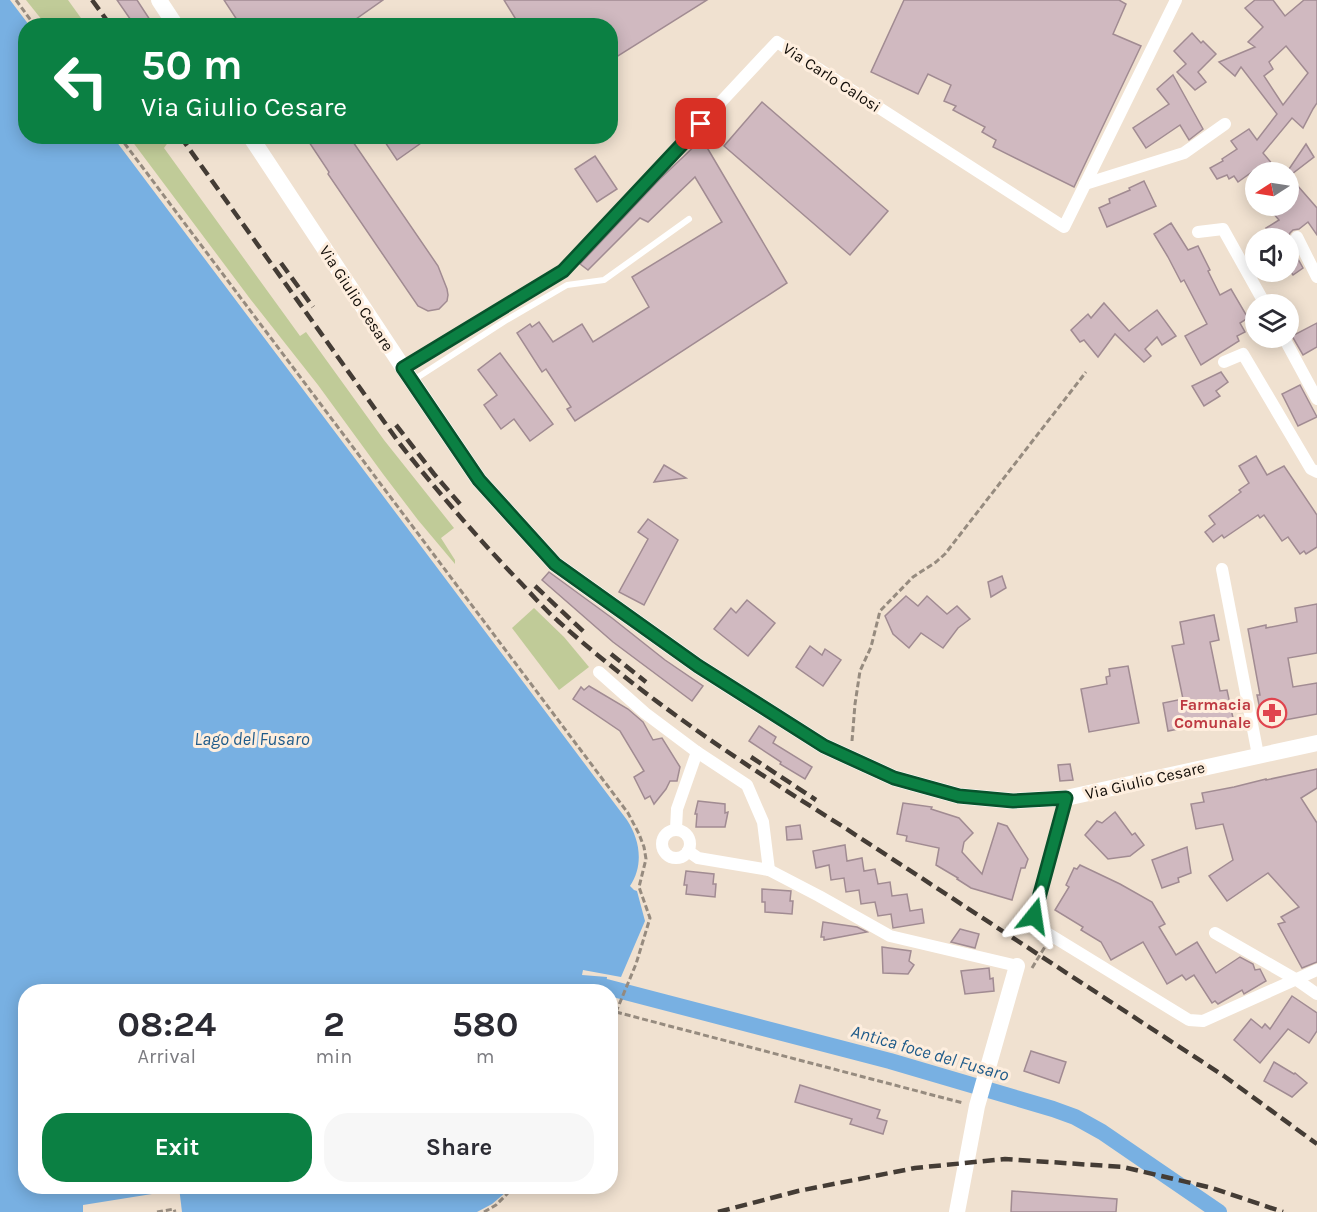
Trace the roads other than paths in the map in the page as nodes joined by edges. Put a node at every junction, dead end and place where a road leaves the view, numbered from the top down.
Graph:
1 (159, 0) edge
2 (1176, 0) edge
3 (171, 18) edge
4 (1225, 124) dead end
5 (255, 144) edge
6 (1085, 184) junction
7 (689, 219) dead end
8 (1198, 232) dead end
9 (1299, 241) edge
10 (1317, 277) edge
11 (1259, 294) edge
12 (1289, 348) edge
13 (1224, 362) dead end
14 (407, 375) junction
15 (1317, 399) edge
16 (1317, 472) edge
17 (1221, 568) dead end
18 (599, 672) dead end
19 (1317, 743) edge
20 (697, 752) junction
21 (1258, 755) junction
22 (1066, 798) junction
23 (676, 829) junction
24 (688, 851) junction
25 (769, 870) junction
26 (1215, 933) dead end
27 (1025, 967) joint
28 (1317, 970) edge
29 (1297, 980) junction
30 (1317, 994) edge
31 (957, 1212) edge

1 - 3 street
2 - 6 street, Via Carlo Calosi
4 - 6 street
5 - 14 street, Via Giulio Cesare
6 - 14 street, Via Carlo Calosi
7 - 14 lane
8 - 11 street
9 - 10 street
12 - 15 street
13 - 16 street
14 - 22 street, Via Giulio Cesare
17 - 21 street
18 - 20 street
19 - 21 street, Via Giulio Cesare
20 - 23 street
20 - 25 street
21 - 22 street, Via Giulio Cesare
22 - 29 street
23 - 24 street
23 - 24 street
24 - 25 street
25 - 27 street
26 - 29 street
27 - 31 street
28 - 29 street
29 - 30 street

